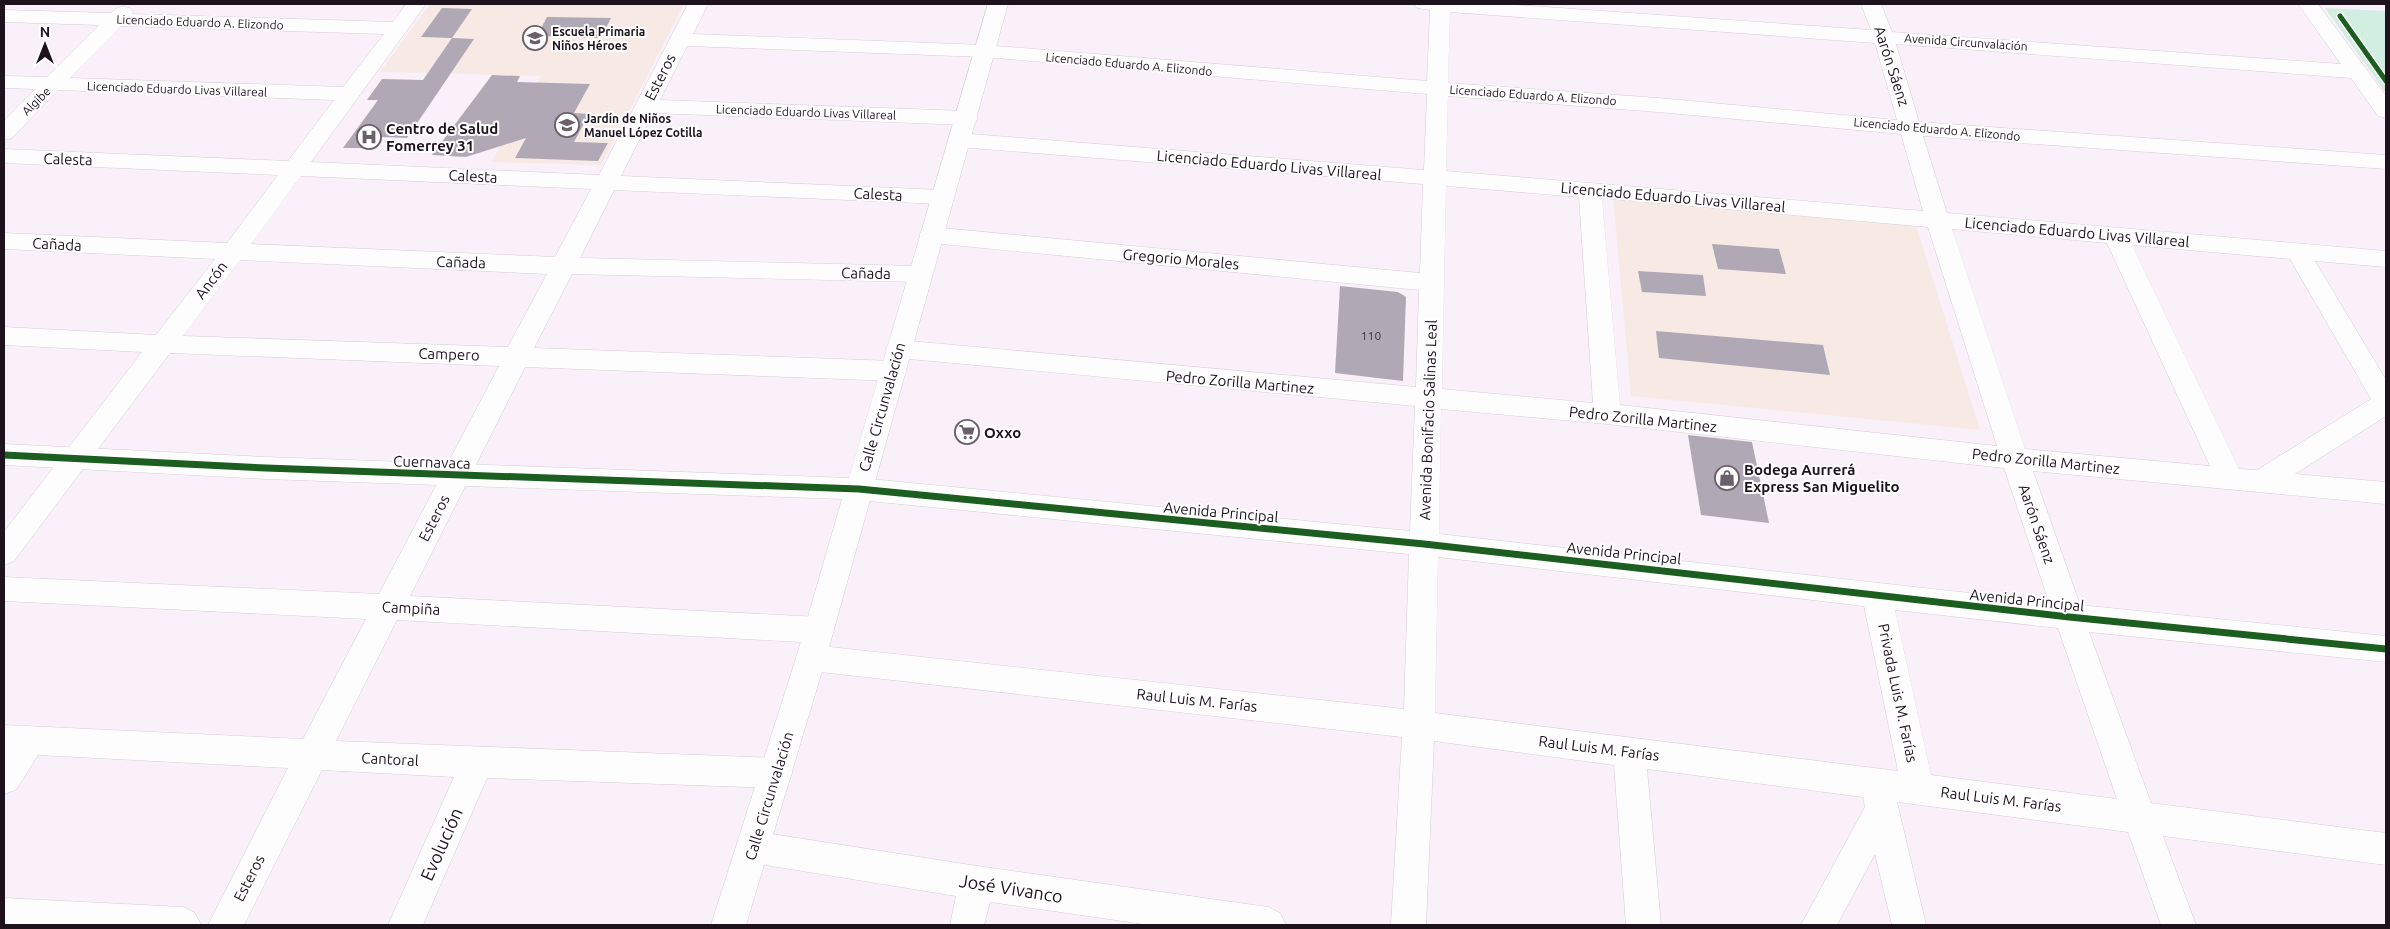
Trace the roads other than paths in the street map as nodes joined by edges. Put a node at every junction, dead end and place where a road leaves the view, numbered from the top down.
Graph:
1 (131, 4) edge
2 (416, 4) edge
3 (698, 4) edge
4 (998, 4) edge
5 (1434, 4) edge
6 (1871, 4) edge
7 (2308, 4) edge
8 (4, 16) edge
9 (115, 20) junction
10 (397, 28) junction
11 (1883, 36) junction
12 (679, 40) junction
13 (984, 52) junction
14 (2359, 72) junction
15 (4, 82) edge
16 (53, 84) junction
17 (1436, 88) junction
18 (349, 94) junction
19 (645, 106) junction
20 (2386, 110) edge
21 (1911, 128) junction
22 (963, 129) junction
23 (4, 133) edge
24 (4, 156) edge
25 (2386, 162) edge
26 (295, 168) junction
27 (1434, 178) junction
28 (606, 182) junction
29 (1590, 190) junction
30 (942, 197) junction
31 (1937, 220) junction
32 (930, 235) junction
33 (2115, 235) junction
34 (4, 241) edge
35 (2298, 252) junction
36 (232, 253) junction
37 (2386, 259) edge
38 (562, 266) junction
39 (919, 274) junction
40 (1432, 282) junction
41 (4, 336) edge
42 (162, 344) junction
43 (518, 357) junction
44 (896, 360) junction
45 (1428, 400) junction
46 (2386, 402) edge
47 (1607, 414) junction
48 (4, 455) edge
49 (75, 458) junction
50 (2015, 458) junction
51 (455, 476) junction
52 (2230, 478) junction
53 (2260, 482) junction
54 (859, 489) junction
55 (2386, 493) edge
56 (1424, 544) junction
57 (4, 553) edge
58 (4, 589) edge
59 (1877, 596) junction
60 (387, 607) junction
61 (2069, 617) junction
62 (815, 644) junction
63 (2386, 649) edge
64 (1419, 725) junction
65 (17, 740) edge
66 (1629, 752) junction
67 (312, 756) junction
68 (477, 763) junction
69 (776, 773) junction
70 (4, 779) edge
71 (1918, 790) junction
72 (1879, 797) junction
73 (2141, 816) junction
74 (753, 847) junction
75 (2386, 849) edge
76 (977, 883) junction
77 (4, 914) edge
78 (1176, 919) edge
79 (183, 925) edge
80 (225, 925) edge
81 (405, 925) edge
82 (729, 925) edge
83 (966, 925) edge
84 (1268, 925) edge
85 (1408, 925) edge
86 (1643, 925) edge
87 (1818, 925) edge
88 (1909, 925) edge
89 (2178, 925) edge

1 - 9 street, Algibe
2 - 10 street, Ancón
3 - 12 street, Esteros
4 - 13 street, Calle Circunvalación
5 - 11 street, Avenida Circunvalación
5 - 17 street, Avenida Bonifacio Salinas Leal
6 - 11 street, Aarón Sáenz
7 - 14 street
8 - 9 street, Licenciado Eduardo A. Elizondo
9 - 10 street, Licenciado Eduardo A. Elizondo
9 - 16 street, Algibe
10 - 18 street, Ancón
11 - 14 street, Avenida Circunvalación
11 - 21 street, Aarón Sáenz
12 - 13 street, Licenciado Eduardo A. Elizondo
12 - 19 street, Esteros
13 - 17 street, Licenciado Eduardo A. Elizondo
13 - 22 street, Calle Circunvalación
14 - 20 street
15 - 16 street, Licenciado Eduardo Livas Villareal
16 - 18 street, Licenciado Eduardo Livas Villareal
16 - 23 street, Algibe
17 - 21 street, Licenciado Eduardo A. Elizondo
17 - 27 street, Avenida Bonifacio Salinas Leal
18 - 26 street, Ancón
19 - 22 street, Licenciado Eduardo Livas Villareal
19 - 28 street, Esteros
21 - 25 street, Licenciado Eduardo A. Elizondo
21 - 31 street, Aarón Sáenz
22 - 27 street, Licenciado Eduardo Livas Villareal
22 - 30 street, Calle Circunvalación
24 - 26 street, Calesta
26 - 28 street, Calesta
26 - 36 street, Ancón
27 - 29 street, Licenciado Eduardo Livas Villareal
27 - 40 street, Avenida Bonifacio Salinas Leal
28 - 30 street, Calesta
28 - 38 street, Esteros
29 - 31 street, Licenciado Eduardo Livas Villareal
29 - 47 street
30 - 32 street, Calle Circunvalación
31 - 33 street, Licenciado Eduardo Livas Villareal
31 - 50 street, Aarón Sáenz
32 - 39 street, Calle Circunvalación
32 - 40 street, Gregorio Morales
33 - 35 street, Licenciado Eduardo Livas Villareal
33 - 52 street
34 - 36 street, Cañada
35 - 37 street, Licenciado Eduardo Livas Villareal
35 - 46 street
36 - 38 street, Cañada
36 - 42 street, Ancón
38 - 39 street, Cañada
38 - 43 street, Esteros
39 - 44 street, Calle Circunvalación
40 - 45 street, Avenida Bonifacio Salinas Leal
41 - 42 street, Campero
42 - 43 street, Campero
42 - 49 street, Ancón
43 - 44 street, Campero
43 - 51 street, Esteros
44 - 45 street, Pedro Zorilla Martinez
44 - 54 street, Calle Circunvalación
45 - 47 street, Pedro Zorilla Martinez
45 - 56 street, Avenida Bonifacio Salinas Leal
46 - 53 street
47 - 50 street, Pedro Zorilla Martinez
48 - 49 street, Cuernavaca
49 - 51 street, Cuernavaca
49 - 57 street, Ancón
50 - 52 street, Pedro Zorilla Martinez
50 - 61 street, Aarón Sáenz
51 - 54 street, Cuernavaca
51 - 60 street, Esteros
52 - 53 street, Pedro Zorilla Martinez
53 - 55 street, Pedro Zorilla Martinez
54 - 56 street, Avenida Principal
54 - 62 street, Calle Circunvalación
56 - 59 street, Avenida Principal
56 - 64 street, Avenida Bonifacio Salinas Leal
58 - 60 street, Campiña
59 - 61 street, Avenida Principal
59 - 71 street, Privada Luis M. Farías
60 - 62 street, Campiña
60 - 67 street, Esteros
61 - 63 street, Avenida Principal
61 - 73 street, Aarón Sáenz
62 - 64 street, Raul Luis M. Farías
62 - 69 street, Calle Circunvalación
64 - 66 street, Raul Luis M. Farías
64 - 85 street, Avenida Bonifacio Salinas Leal
65 - 67 street, Cantoral
65 - 70 street
66 - 72 street, Raul Luis M. Farías
66 - 86 street
67 - 68 street, Cantoral
67 - 80 street, Esteros
68 - 69 street, Cantoral
68 - 81 street, Evolución
69 - 74 street, Calle Circunvalación
71 - 72 street, Raul Luis M. Farías
71 - 73 street, Raul Luis M. Farías
72 - 87 street
72 - 88 street
73 - 75 street, Raul Luis M. Farías
73 - 89 street, Aarón Sáenz
74 - 76 street, José Vivanco
74 - 82 street, Calle Circunvalación
76 - 78 street, José Vivanco
76 - 83 street
77 - 79 street
78 - 84 street, José Vivanco

